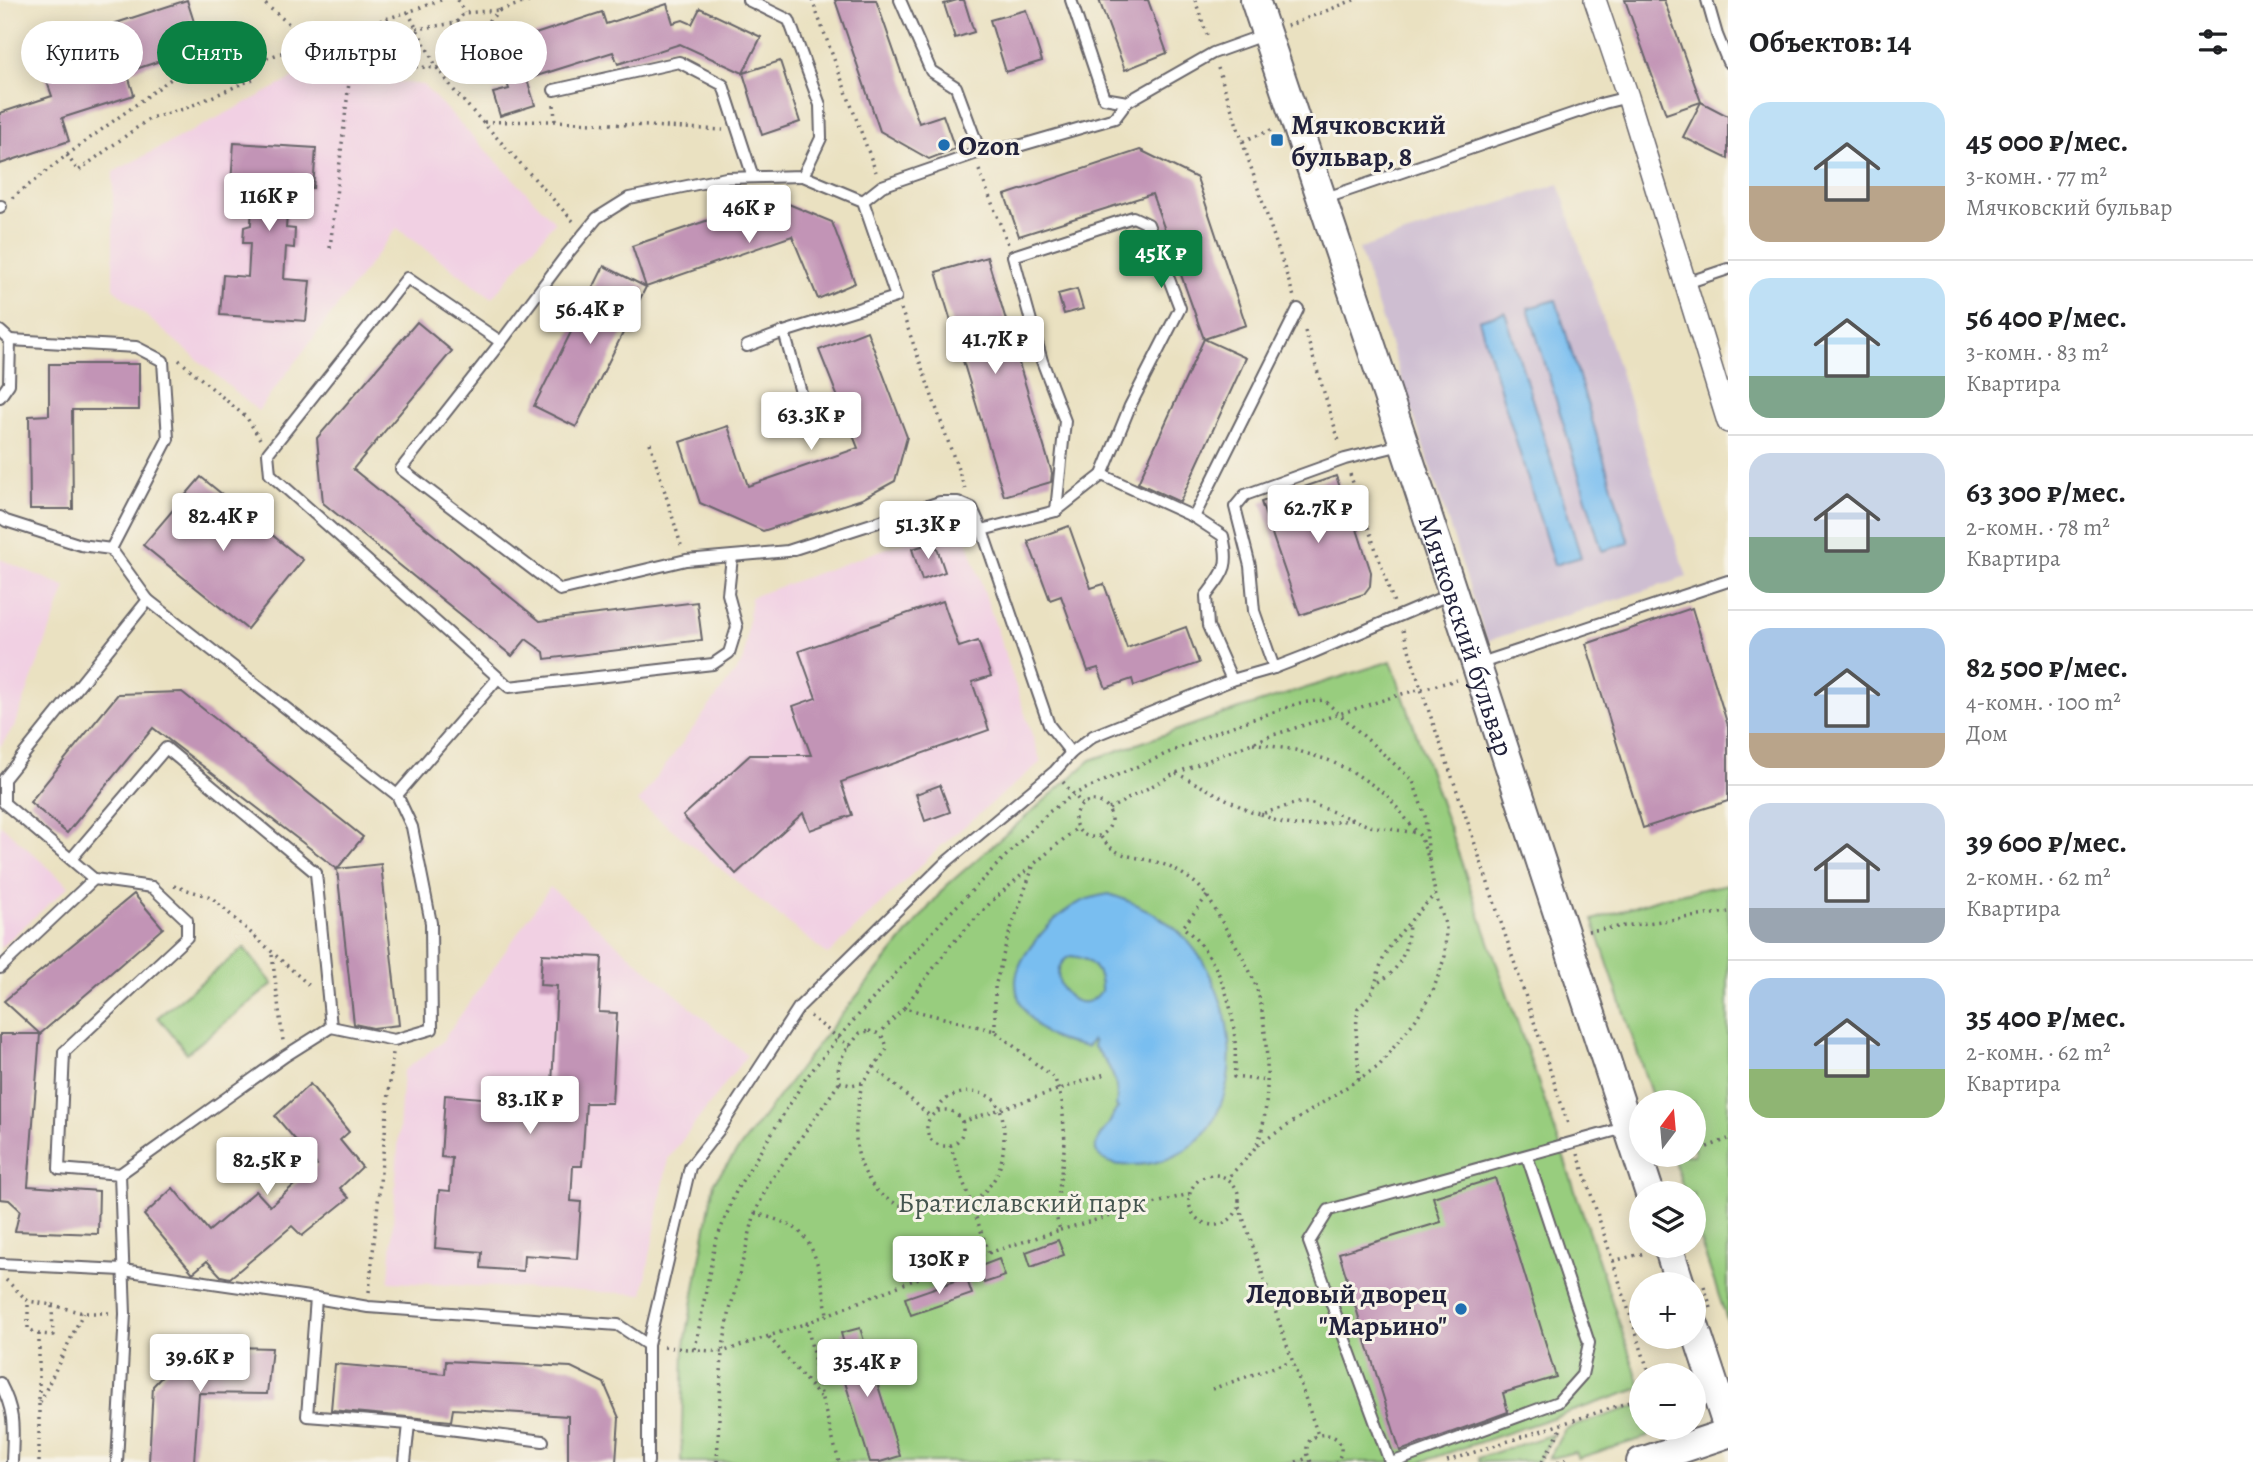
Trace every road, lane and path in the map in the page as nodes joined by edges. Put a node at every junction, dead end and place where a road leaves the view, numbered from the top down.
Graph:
1 (260, 0) edge
2 (441, 0) edge
3 (458, 0) edge
4 (530, 0) edge
5 (748, 0) edge
6 (812, 0) edge
7 (900, 0) edge
8 (1071, 0) edge
9 (1255, 0) edge
10 (1354, 0) edge
11 (1595, 0) edge
12 (1707, 0) edge
13 (500, 10) junction
14 (408, 12) junction
15 (464, 13) junction
16 (286, 21) edge
17 (379, 21) edge
18 (412, 21) edge
19 (488, 21) edge
20 (421, 28) edge
21 (1266, 34) junction
22 (421, 38) edge
23 (1728, 62) edge
24 (435, 63) edge
25 (164, 84) edge
26 (242, 84) edge
27 (349, 84) edge
28 (450, 84) edge
29 (554, 90) dead end
30 (1628, 97) junction
31 (1127, 102) junction
32 (1267, 117) dead end
33 (484, 122) junction
34 (738, 131) junction
35 (1243, 141) dead end
36 (976, 153) junction
37 (67, 155) junction
38 (803, 176) junction
39 (753, 177) junction
40 (882, 186) junction
41 (1322, 199) junction
42 (863, 201) junction
43 (1, 207) edge
44 (584, 233) junction
45 (330, 248) dead end
46 (1013, 256) junction
47 (1728, 269) edge
48 (1686, 283) junction
49 (897, 297) junction
50 (1298, 309) dead end
51 (0, 331) edge
52 (783, 332) junction
53 (10, 340) junction
54 (501, 342) junction
55 (747, 346) dead end
56 (163, 360) junction
57 (0, 397) edge
58 (1728, 422) edge
59 (812, 432) dead end
60 (650, 443) dead end
61 (1404, 444) junction
62 (268, 453) junction
63 (1102, 475) junction
64 (972, 508) junction
65 (1056, 511) junction
66 (0, 517) edge
67 (1194, 517) junction
68 (982, 530) junction
69 (111, 549) junction
70 (732, 557) junction
71 (686, 560) junction
72 (1728, 582) edge
73 (1453, 593) junction
74 (148, 600) junction
75 (1399, 616) junction
76 (1274, 668) junction
77 (1478, 670) junction
78 (498, 678) junction
79 (1232, 680) junction
80 (1421, 689) junction
81 (1339, 714) junction
82 (1253, 744) junction
83 (1071, 753) junction
84 (1055, 771) junction
85 (1177, 773) junction
86 (1074, 794) junction
87 (397, 795) junction
88 (1082, 804) junction
89 (1109, 809) junction
90 (1261, 814) junction
91 (1353, 820) junction
92 (1077, 828) junction
93 (1418, 834) junction
94 (1101, 836) junction
95 (72, 858) junction
96 (1429, 859) junction
97 (1034, 864) junction
98 (94, 879) junction
99 (169, 884) dead end
100 (1435, 893) junction
101 (1207, 896) junction
102 (1728, 912) edge
103 (1409, 924) junction
104 (1588, 931) dead end
105 (272, 953) junction
106 (0, 968) edge
107 (1377, 984) junction
108 (329, 1002) junction
109 (799, 1007) junction
110 (904, 1008) junction
111 (331, 1027) junction
112 (995, 1031) junction
113 (880, 1033) junction
114 (838, 1038) junction
115 (394, 1040) junction
116 (850, 1047) junction
117 (285, 1056) junction
118 (874, 1067) junction
119 (1108, 1073) dead end
120 (1359, 1079) junction
121 (840, 1082) junction
122 (1267, 1082) junction
123 (862, 1083) junction
124 (1059, 1090) junction
125 (1000, 1110) junction
126 (937, 1112) junction
127 (931, 1117) junction
128 (962, 1122) junction
129 (1628, 1127) junction
130 (1728, 1139) edge
131 (1574, 1142) junction
132 (950, 1145) junction
133 (1256, 1146) junction
134 (1706, 1147) edge
135 (1527, 1156) junction
136 (120, 1174) junction
137 (1227, 1179) junction
138 (1646, 1181) edge
139 (1189, 1195) junction
140 (970, 1202) junction
141 (1239, 1206) junction
142 (755, 1213) junction
143 (1060, 1230) junction
144 (989, 1253) junction
145 (1629, 1257) edge
146 (1613, 1261) junction
147 (0, 1264) edge
148 (122, 1270) junction
149 (0, 1274) edge
150 (316, 1298) junction
151 (27, 1301) junction
152 (52, 1305) junction
153 (368, 1307) junction
154 (83, 1313) junction
155 (125, 1314) junction
156 (827, 1315) junction
157 (807, 1323) junction
158 (1706, 1330) edge
159 (39, 1334) junction
160 (769, 1337) junction
161 (648, 1345) junction
162 (695, 1349) junction
163 (722, 1352) junction
164 (1291, 1361) junction
165 (1646, 1363) edge
166 (0, 1384) edge
167 (1212, 1389) dead end
168 (822, 1399) junction
169 (1629, 1403) edge
170 (40, 1404) junction
171 (409, 1424) junction
172 (1563, 1426) junction
173 (1728, 1428) edge
174 (1728, 1433) edge
175 (1318, 1435) junction
176 (543, 1441) dead end
177 (1468, 1455) junction
178 (1572, 1458) dead end
179 (1310, 1460) edge
180 (12, 1462) edge
181 (39, 1462) edge
182 (117, 1462) edge
183 (405, 1462) edge
184 (648, 1462) edge
185 (717, 1462) edge
186 (839, 1462) edge
187 (1296, 1462) edge
188 (1337, 1462) edge
189 (1392, 1462) edge
190 (1445, 1462) edge
191 (1471, 1462) edge
192 (1542, 1462) edge
193 (1558, 1462) edge
194 (1641, 1462) edge

1 - 16 path
2 - 14 path
3 - 15 path
4 - 13 path
5 - 38 lane
6 - 40 path
7 - 36 lane
8 - 31 lane
9 - 21 street, Мячковский бульвар
10 - 21 path
11 - 30 street
12 - 23 lane
13 - 15 path
13 - 19 path
14 - 17 path
14 - 18 path
15 - 20 path
21 - 31 lane
21 - 41 street, Мячковский бульвар
22 - 24 path
25 - 37 path
26 - 37 path
27 - 45 path
28 - 33 path
29 - 34 lane
30 - 41 lane
30 - 48 street
31 - 36 lane
32 - 35 path
33 - 34 path
33 - 44 path
34 - 39 lane
36 - 40 lane
36 - 46 path
37 - 43 path
38 - 39 lane
38 - 42 lane
39 - 44 lane
40 - 42 lane
41 - 61 street, Мячковский бульвар
42 - 49 lane
44 - 54 lane
46 - 63 lane
46 - 65 lane
47 - 48 lane
48 - 58 street
49 - 52 lane
49 - 64 path
50 - 67 lane
51 - 53 lane
52 - 55 lane
52 - 59 lane
53 - 56 lane
53 - 57 lane
54 - 62 lane
54 - 71 lane
56 - 62 path
56 - 69 lane
60 - 71 path
61 - 73 street, Мячковский бульвар
61 - 76 lane
62 - 78 lane
63 - 65 lane
63 - 67 lane
64 - 68 lane
64 - 70 lane
65 - 68 lane
66 - 69 lane
67 - 79 lane
68 - 83 lane
69 - 74 lane
70 - 71 lane
70 - 78 lane
72 - 77 lane
73 - 75 lane
73 - 77 street, Мячковский бульвар
74 - 87 lane
74 - 95 lane
75 - 76 lane
75 - 80 path
76 - 79 lane
77 - 80 path
77 - 129 street, Мячковский бульвар
78 - 87 lane
79 - 83 lane
80 - 81 path
80 - 131 path
81 - 82 path
81 - 86 path
81 - 96 path
82 - 85 path
82 - 93 path
83 - 84 lane
84 - 86 path
84 - 109 lane
85 - 89 path
85 - 90 path
86 - 88 path
86 - 114 path
87 - 115 lane
88 - 89 path
88 - 92 path
89 - 94 path
90 - 91 path
90 - 91 path
91 - 93 path
92 - 94 path
92 - 97 path
93 - 96 path
94 - 101 path
95 - 98 lane
95 - 108 lane
96 - 100 path
97 - 110 path
97 - 112 path
98 - 106 lane
98 - 136 lane
99 - 105 path
100 - 103 path
100 - 120 path
101 - 122 path
101 - 122 path
102 - 104 path
103 - 107 path
103 - 107 path
105 - 108 path
105 - 117 path
107 - 120 path
108 - 111 lane
109 - 114 path
109 - 161 lane
110 - 112 path
110 - 113 path
111 - 115 lane
111 - 117 lane
112 - 124 path
113 - 116 path
113 - 118 path
114 - 116 path
114 - 162 path
115 - 153 path
116 - 121 path
117 - 136 lane
118 - 123 path
118 - 127 path
119 - 124 path
120 - 133 path
121 - 123 path
121 - 142 path
122 - 133 path
123 - 140 path
124 - 125 path
124 - 143 path
125 - 126 path
125 - 128 path
125 - 140 path
126 - 127 path
126 - 128 path
127 - 132 path
128 - 132 path
129 - 131 lane
129 - 138 street, Мячковский бульвар
130 - 134 path
131 - 135 lane
131 - 146 path
132 - 140 path
133 - 137 path
135 - 189 lane
135 - 189 lane
136 - 148 lane
137 - 139 path
137 - 141 path
139 - 141 path
139 - 143 path
140 - 144 path
141 - 164 path
142 - 156 path
142 - 163 path
143 - 144 path
144 - 156 path
145 - 146 path
146 - 165 path
147 - 148 lane
148 - 150 lane
148 - 155 lane
149 - 151 path
150 - 153 lane
150 - 171 lane
151 - 152 path
151 - 159 path
152 - 154 path
152 - 159 path
153 - 161 lane
154 - 155 path
154 - 170 path
155 - 182 lane
156 - 157 path
157 - 160 path
157 - 168 path
158 - 173 street
159 - 170 path
160 - 163 path
160 - 168 path
161 - 162 path
161 - 184 lane
162 - 163 path
163 - 185 path
164 - 167 path
164 - 175 path
166 - 180 lane
168 - 186 path
169 - 172 path
170 - 181 path
171 - 176 lane
171 - 183 lane
172 - 177 path
172 - 192 path
174 - 194 street
175 - 179 path
175 - 188 path
177 - 190 path
177 - 191 path
178 - 193 path
179 - 187 path

